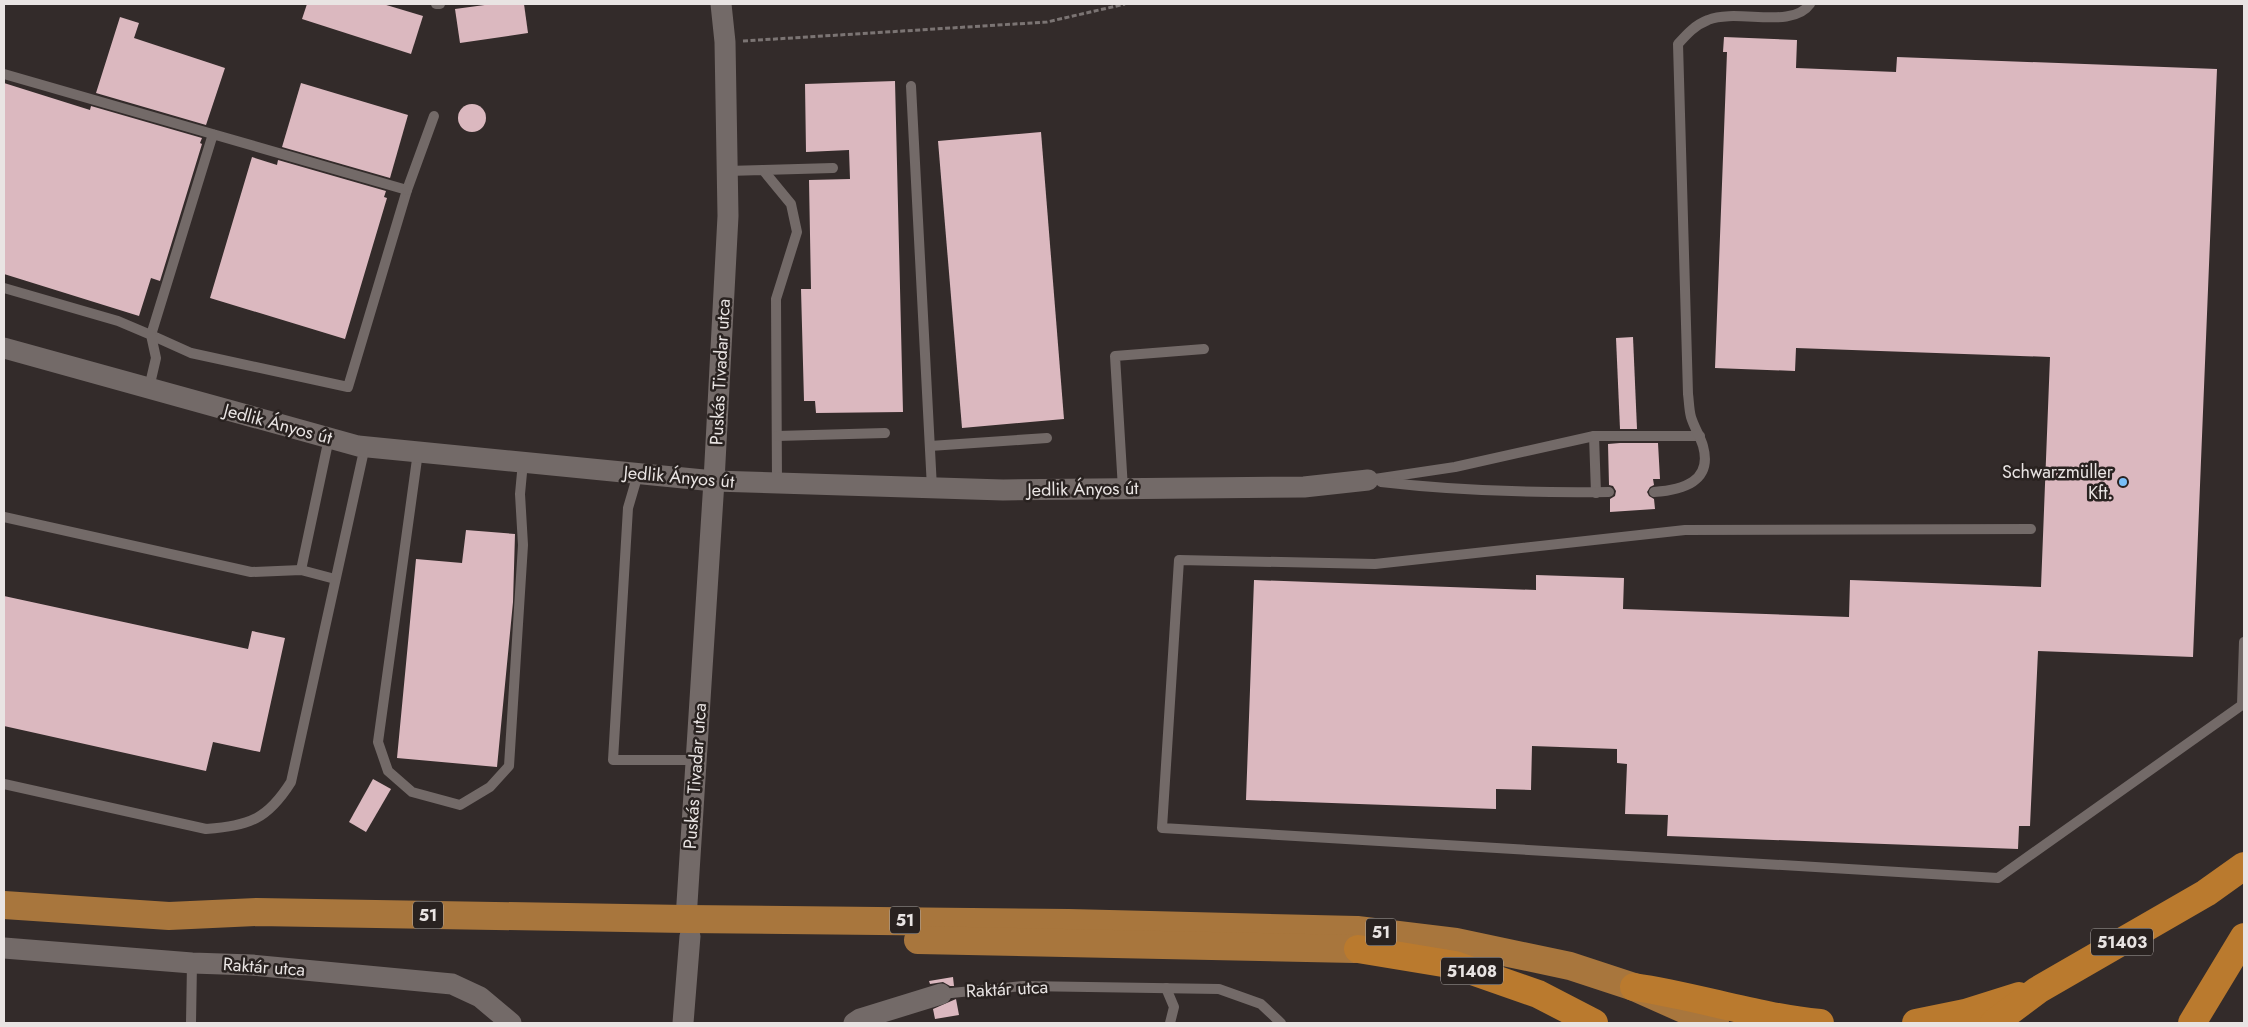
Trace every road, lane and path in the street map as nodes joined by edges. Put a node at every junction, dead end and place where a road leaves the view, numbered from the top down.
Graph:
1 (436, 4) edge
2 (440, 4) edge
3 (721, 4) edge
4 (1124, 4) edge
5 (1810, 4) edge
6 (725, 42) junction
7 (4, 74) edge
8 (911, 86) dead end
9 (434, 116) dead end
10 (213, 134) junction
11 (833, 168) dead end
12 (763, 170) junction
13 (727, 171) junction
14 (407, 190) junction
15 (4, 288) edge
16 (151, 335) junction
17 (4, 348) edge
18 (1204, 349) dead end
19 (149, 388) junction
20 (885, 433) dead end
21 (777, 436) junction
22 (1594, 436) junction
23 (1700, 436) junction
24 (329, 438) junction
25 (1047, 438) dead end
26 (365, 446) junction
27 (930, 446) junction
28 (418, 452) junction
29 (523, 462) junction
30 (638, 474) junction
31 (1368, 480) junction
32 (714, 481) junction
33 (777, 483) junction
34 (932, 488) junction
35 (1123, 489) junction
36 (1596, 492) junction
37 (1610, 492) dead end
38 (1654, 492) dead end
39 (4, 518) edge
40 (2031, 529) dead end
41 (301, 570) junction
42 (335, 579) junction
43 (2244, 642) edge
44 (696, 760) junction
45 (4, 784) edge
46 (2244, 866) edge
47 (4, 905) edge
48 (688, 928) junction
49 (2244, 937) edge
50 (4, 948) edge
51 (1358, 949) junction
52 (192, 962) junction
53 (1634, 987) junction
54 (1166, 988) junction
55 (2038, 990) junction
56 (941, 994) joint
57 (191, 1023) edge
58 (511, 1023) edge
59 (683, 1023) edge
60 (854, 1023) edge
61 (1170, 1023) edge
62 (1281, 1023) edge
63 (1594, 1023) edge
64 (1686, 1023) edge
65 (1715, 1023) edge
66 (1820, 1023) edge
67 (1916, 1023) edge
68 (1994, 1023) edge
69 (2192, 1023) edge

1 - 2 lane
3 - 6 street, Puskás Tivadar utca
4 - 6 path
5 - 23 lane
6 - 13 street, Puskás Tivadar utca
7 - 10 lane
8 - 27 lane
9 - 14 lane
10 - 14 lane
10 - 16 lane
11 - 12 lane
12 - 13 lane
12 - 21 lane
13 - 32 street, Puskás Tivadar utca
14 - 16 lane
15 - 16 lane
16 - 19 lane
17 - 19 street, Jedlik Ányos út
18 - 35 lane
19 - 24 street, Jedlik Ányos út
20 - 21 lane
21 - 33 lane
22 - 23 lane
22 - 31 lane
22 - 36 lane
23 - 38 lane
24 - 26 street, Jedlik Ányos út
24 - 41 lane
25 - 27 lane
26 - 28 street, Jedlik Ányos út
26 - 42 lane
27 - 34 lane
28 - 29 street, Jedlik Ányos út
28 - 29 lane
29 - 30 street, Jedlik Ányos út
30 - 32 street, Jedlik Ányos út
30 - 44 lane
31 - 35 street, Jedlik Ányos út
31 - 36 lane
32 - 33 street, Jedlik Ányos út
32 - 44 street, Puskás Tivadar utca
33 - 34 street, Jedlik Ányos út
34 - 35 street, Jedlik Ányos út
36 - 37 lane
39 - 41 lane
40 - 43 lane
41 - 42 lane
42 - 45 lane
44 - 48 street, Puskás Tivadar utca
46 - 55 highway, 51403
47 - 48 main road, 51
48 - 51 main road, 51
48 - 53 main road, 51
48 - 59 street, Puskás Tivadar utca
49 - 69 highway
50 - 52 street, Raktár utca
51 - 63 highway, 51408
51 - 64 main road, 51
52 - 57 lane
52 - 58 street, Raktár utca
53 - 65 main road, 51
53 - 66 highway
54 - 56 lane, Raktár utca
54 - 61 lane
54 - 62 lane, Raktár utca
55 - 67 highway
55 - 68 highway, 51403
56 - 60 street, Raktár utca

